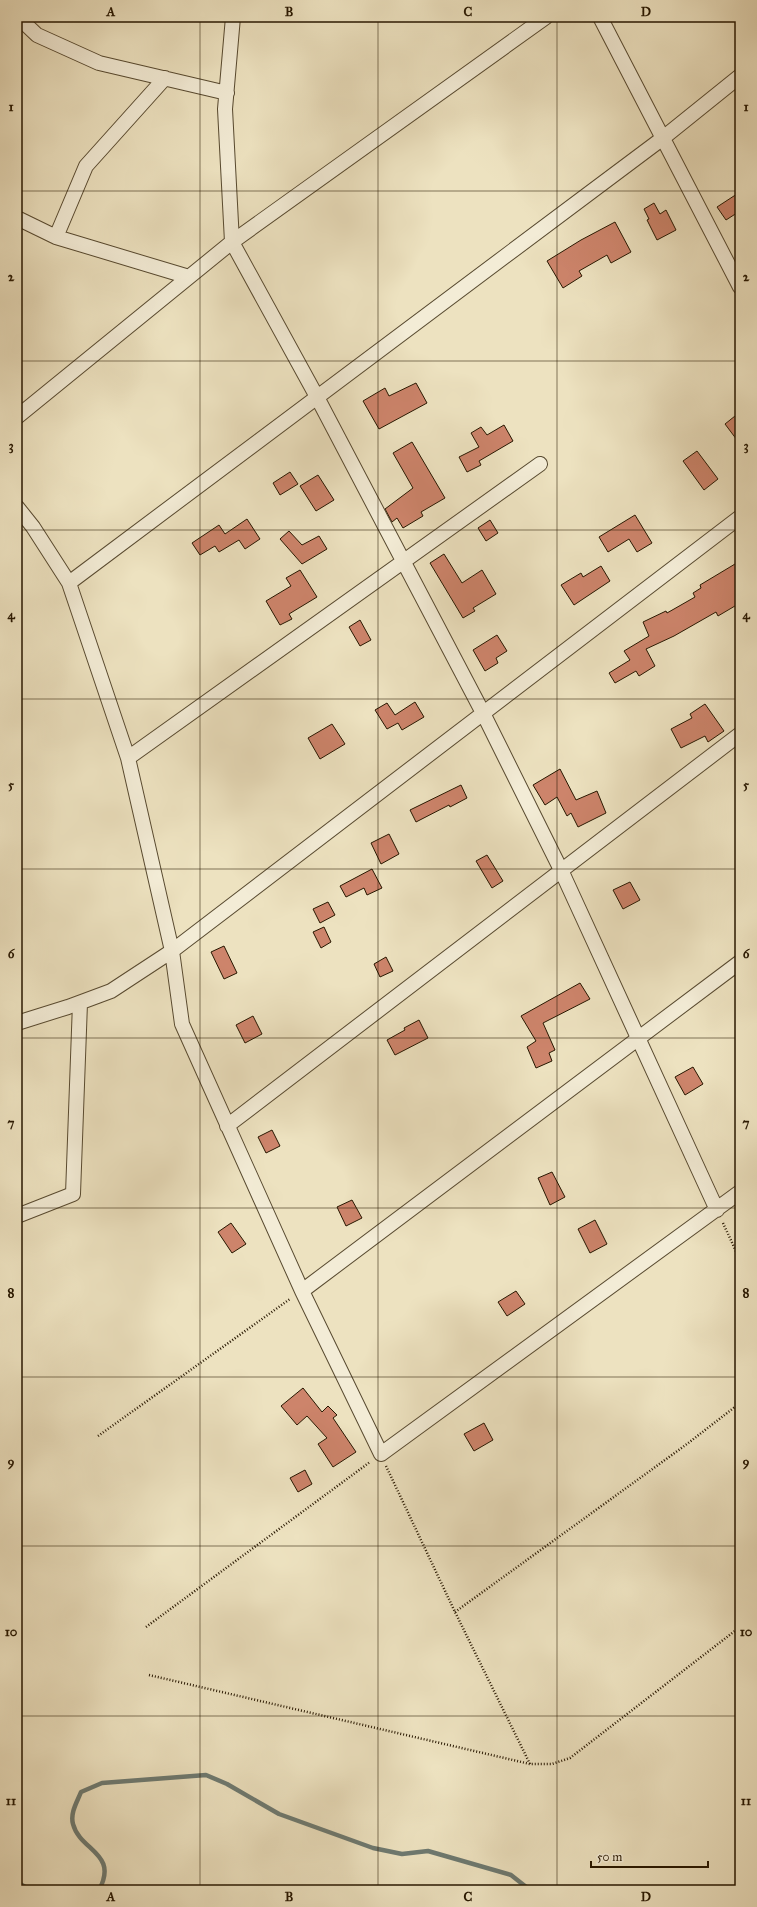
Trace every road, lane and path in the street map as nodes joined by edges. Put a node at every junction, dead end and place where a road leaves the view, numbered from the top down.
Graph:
1 (18, 17) edge
2 (233, 17) edge
3 (546, 17) edge
4 (600, 17) edge
5 (740, 76) edge
6 (165, 78) junction
7 (227, 93) junction
8 (663, 138) junction
9 (17, 218) edge
10 (56, 237) junction
11 (232, 242) junction
12 (189, 277) junction
13 (740, 287) edge
14 (317, 397) junction
15 (17, 417) edge
16 (540, 464) dead end
17 (17, 507) edge
18 (740, 517) edge
19 (403, 561) junction
20 (69, 583) junction
21 (483, 713) junction
22 (740, 734) edge
23 (128, 758) junction
24 (561, 870) junction
25 (172, 951) junction
26 (740, 962) edge
27 (80, 1003) junction
28 (17, 1023) edge
29 (638, 1038) junction
30 (227, 1126) junction
31 (740, 1192) edge
32 (717, 1210) junction
33 (17, 1216) edge
34 (740, 1260) edge
35 (302, 1291) junction
36 (740, 1403) edge
37 (98, 1436) dead end
38 (381, 1454) junction
39 (454, 1612) junction
40 (146, 1627) dead end
41 (740, 1628) edge
42 (150, 1675) dead end
43 (530, 1764) junction

1 - 6 street
2 - 7 street
3 - 11 street
4 - 8 street
5 - 8 street
6 - 7 street
6 - 10 street
7 - 11 street
8 - 13 street
8 - 14 street
9 - 10 street
10 - 12 street
11 - 12 street
11 - 14 street
12 - 15 street
14 - 19 street
14 - 20 street
16 - 19 street
17 - 20 street
18 - 21 street
19 - 21 street
19 - 23 street
20 - 23 street
21 - 24 street
21 - 25 street
22 - 24 street
23 - 25 street
24 - 29 street
24 - 30 street
25 - 27 street
25 - 30 street
26 - 29 street
27 - 28 street
27 - 33 street
29 - 32 street
29 - 35 street
30 - 35 street
31 - 32 street
32 - 34 path
32 - 38 street
35 - 37 path
35 - 38 street
36 - 39 path
38 - 39 path
38 - 40 path
39 - 43 path
41 - 43 path
42 - 43 path

